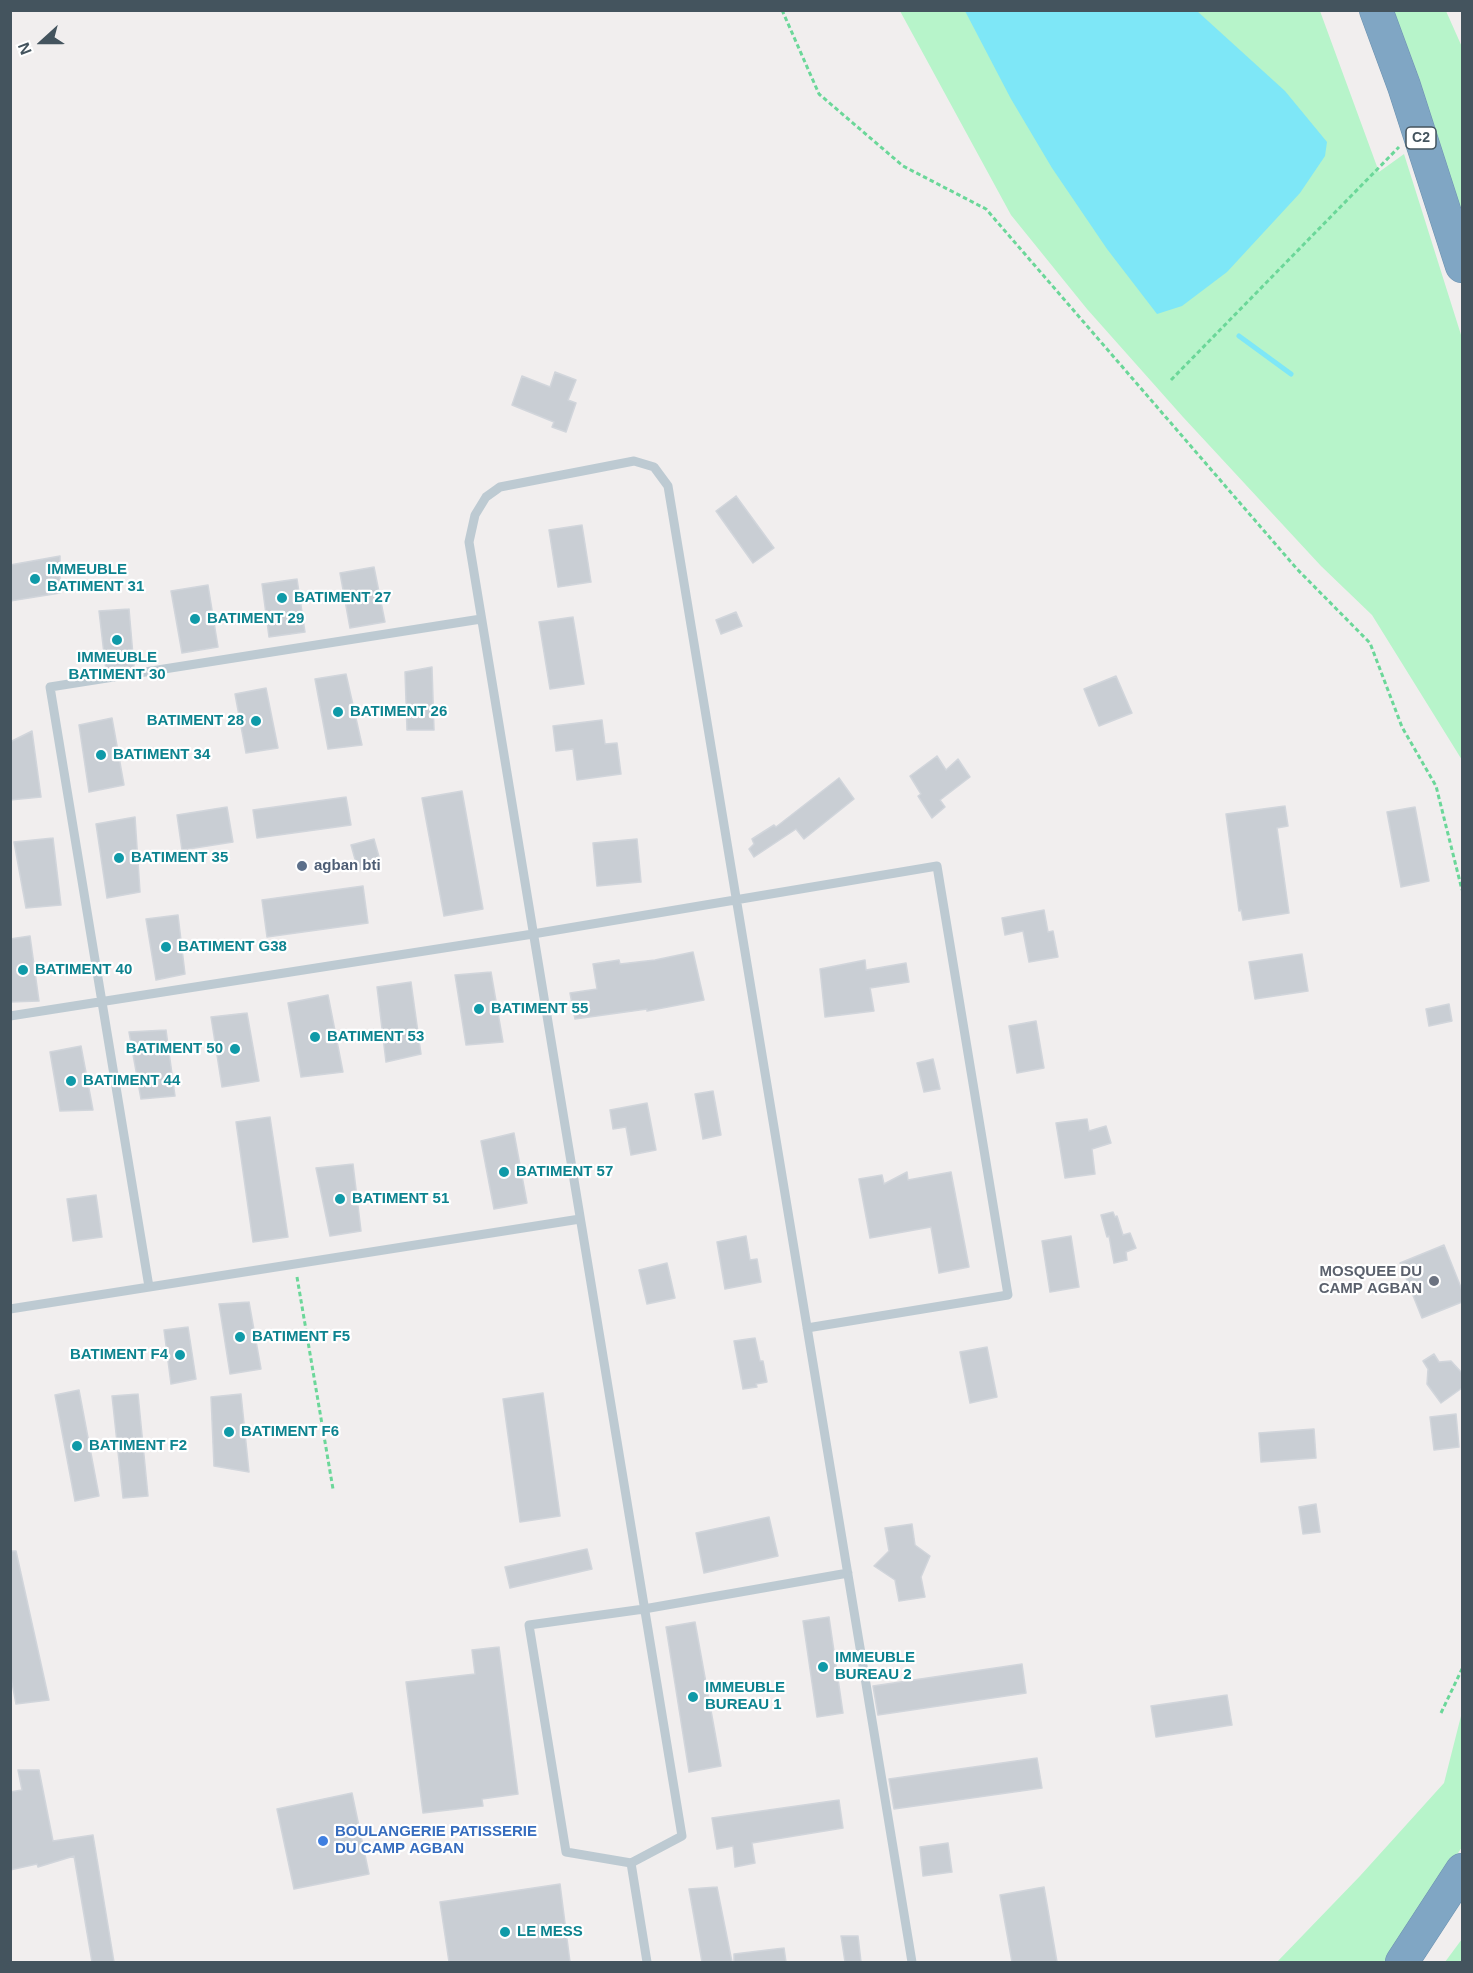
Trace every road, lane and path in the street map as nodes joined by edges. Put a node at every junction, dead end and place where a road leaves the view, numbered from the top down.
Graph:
1 (782, 10) edge
2 (1376, 10) edge
3 (1418, 128) junction
4 (1462, 266) edge
5 (1171, 380) dead end
6 (481, 619) junction
7 (1462, 890) edge
8 (737, 898) junction
9 (533, 934) junction
10 (102, 1002) junction
11 (10, 1016) edge
12 (580, 1219) junction
13 (295, 1263) junction
14 (149, 1287) junction
15 (10, 1309) edge
16 (807, 1328) junction
17 (333, 1489) dead end
18 (848, 1573) junction
19 (644, 1609) junction
20 (1462, 1669) edge
21 (1441, 1713) dead end
22 (631, 1863) junction
23 (1462, 1870) edge
24 (1462, 1910) edge
25 (647, 1962) edge
26 (912, 1962) edge
27 (1402, 1962) edge
28 (1423, 1962) edge

1 - 7 path
2 - 3 highway, C2
3 - 4 highway, C2
3 - 5 path
6 - 8 lane
6 - 9 lane
6 - 10 lane
8 - 9 lane
8 - 16 lane
8 - 16 lane
9 - 10 lane
9 - 12 lane
10 - 11 lane
10 - 14 lane
12 - 13 lane
12 - 19 lane
13 - 14 lane
13 - 17 path
14 - 15 lane
16 - 18 lane
18 - 19 lane
18 - 26 lane
19 - 22 lane
19 - 22 lane
20 - 21 path
22 - 25 lane
23 - 27 highway
24 - 28 highway

